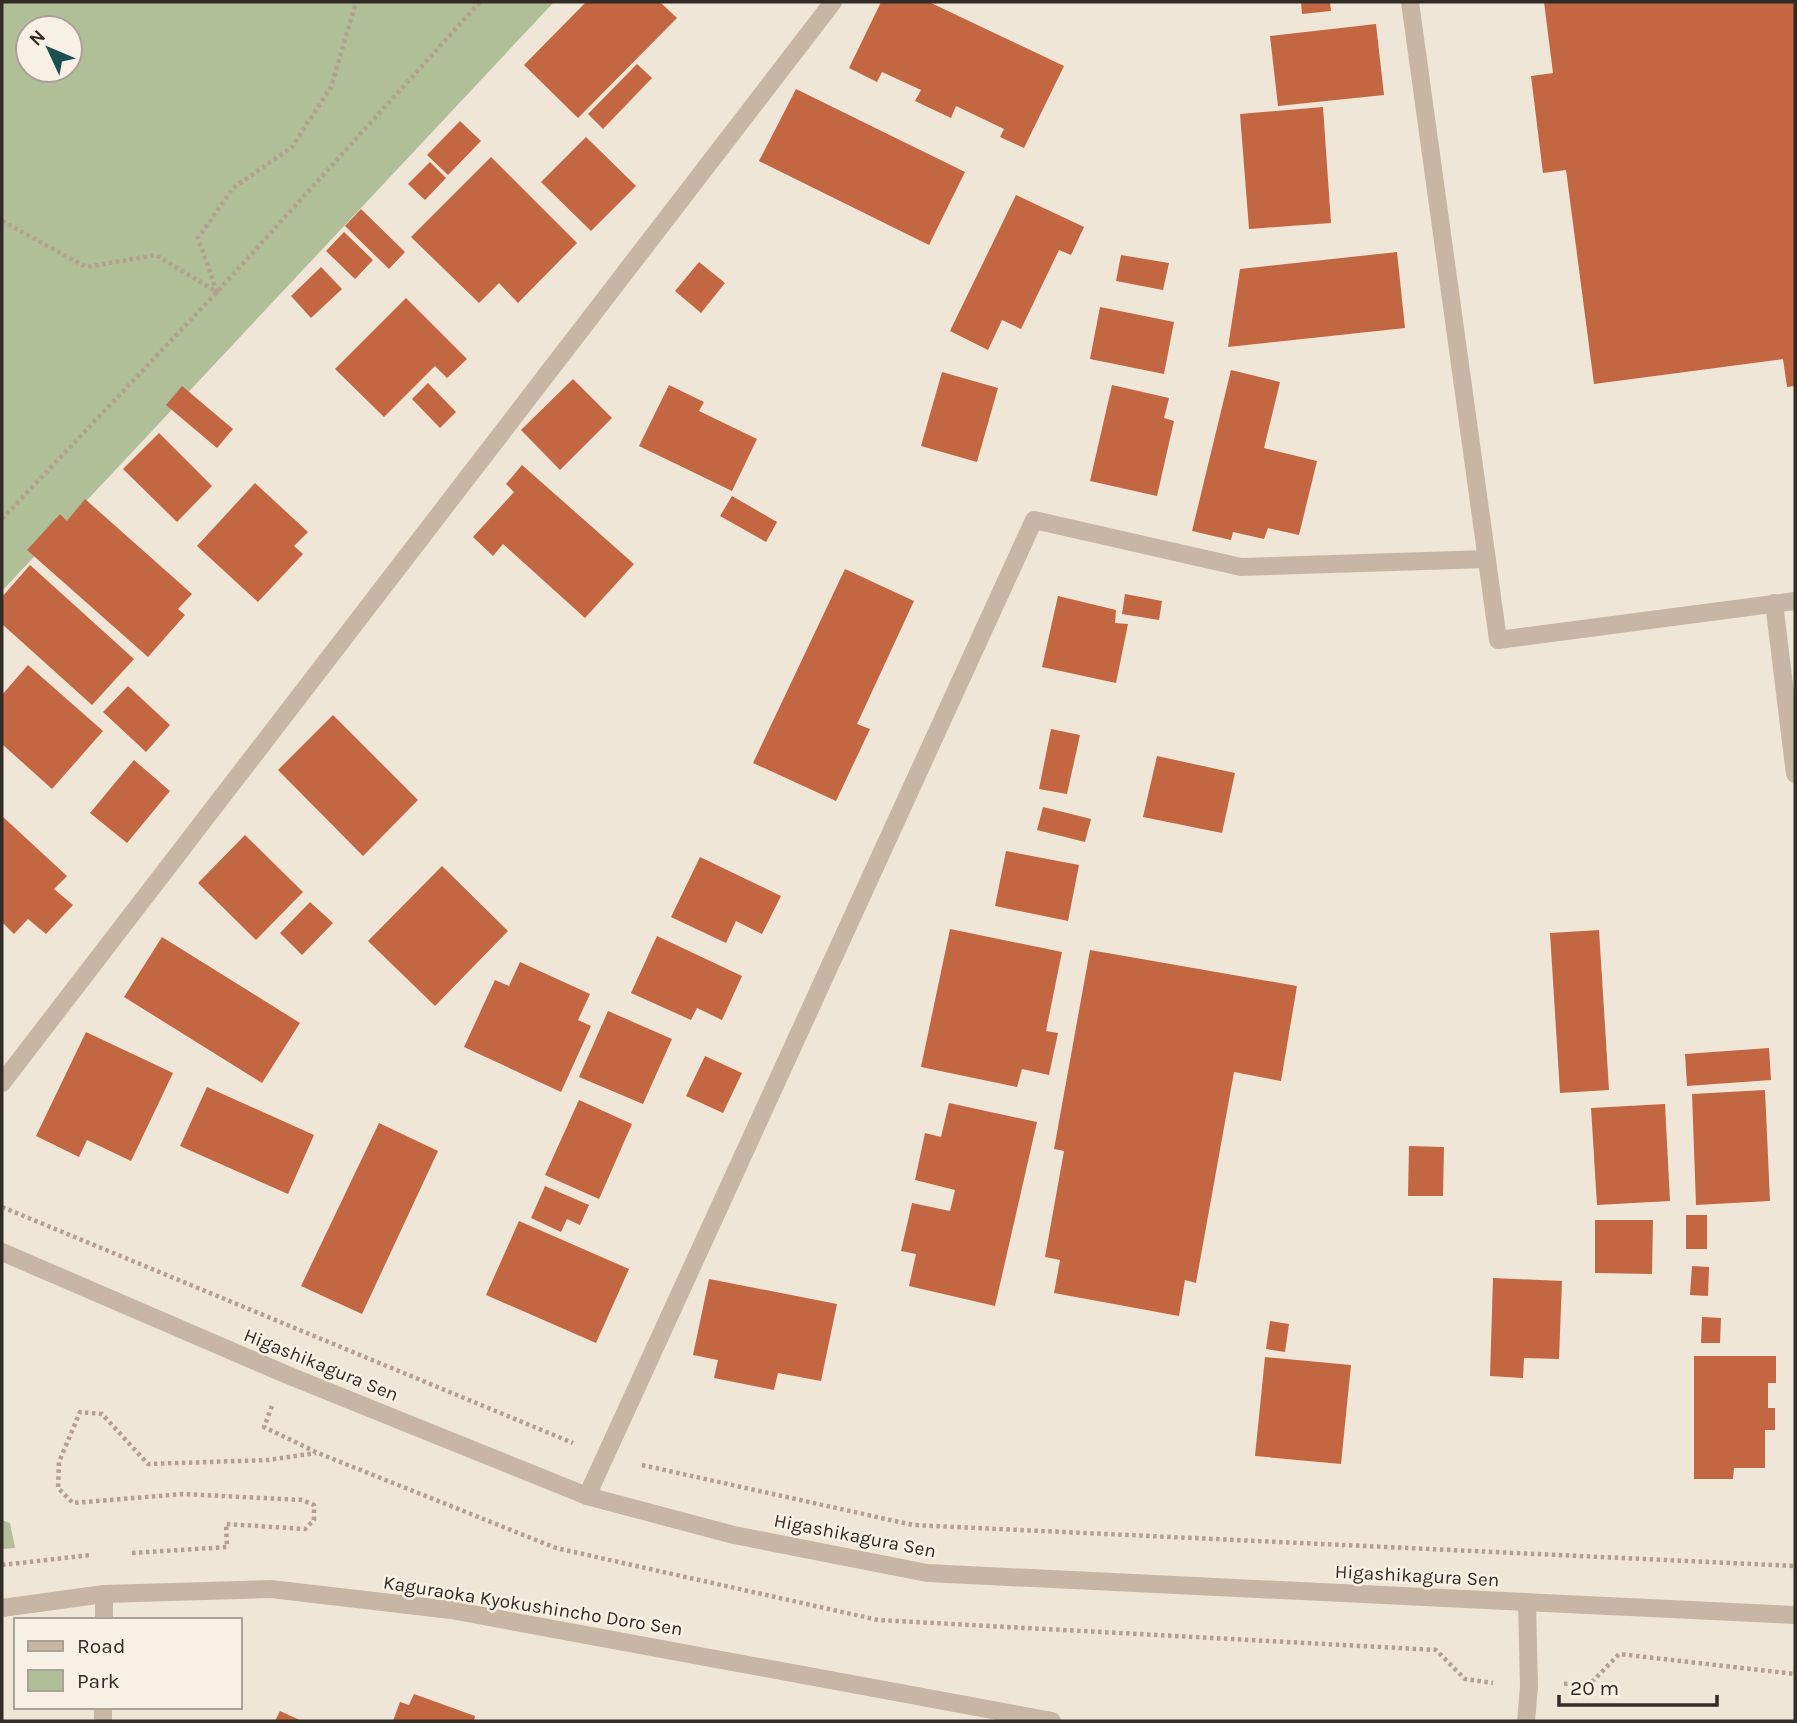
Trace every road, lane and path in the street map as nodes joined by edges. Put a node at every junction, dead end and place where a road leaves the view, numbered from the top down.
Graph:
1 (356, 2) edge
2 (480, 2) edge
3 (833, 2) edge
4 (1410, 2) edge
5 (2, 221) edge
6 (217, 292) junction
7 (2, 519) edge
8 (1487, 559) junction
9 (1795, 601) edge
10 (1774, 603) junction
11 (1795, 774) edge
12 (2, 1083) edge
13 (2, 1207) edge
14 (2, 1252) edge
15 (318, 1453) dead end
16 (605, 1456) junction
17 (587, 1496) junction
18 (121, 1554) dead end
19 (94, 1555) dead end
20 (2, 1565) edge
21 (1795, 1566) edge
22 (104, 1594) junction
23 (1527, 1602) junction
24 (2, 1608) edge
25 (1795, 1615) edge
26 (104, 1618) edge
27 (1052, 1721) edge
28 (1526, 1721) edge

1 - 6 path
2 - 6 path
3 - 12 street
4 - 8 street
5 - 6 path
6 - 7 path
8 - 10 street
8 - 16 street
9 - 10 street
10 - 11 street
13 - 16 path
14 - 17 street, Higashikagura Sen
15 - 18 path
16 - 17 street
16 - 21 path
17 - 23 street, Higashikagura Sen
19 - 20 path
22 - 24 street, Kaguraoka Kyokushincho Doro Sen
22 - 26 street
22 - 27 street, Kaguraoka Kyokushincho Doro Sen
23 - 25 street, Higashikagura Sen
23 - 28 street

